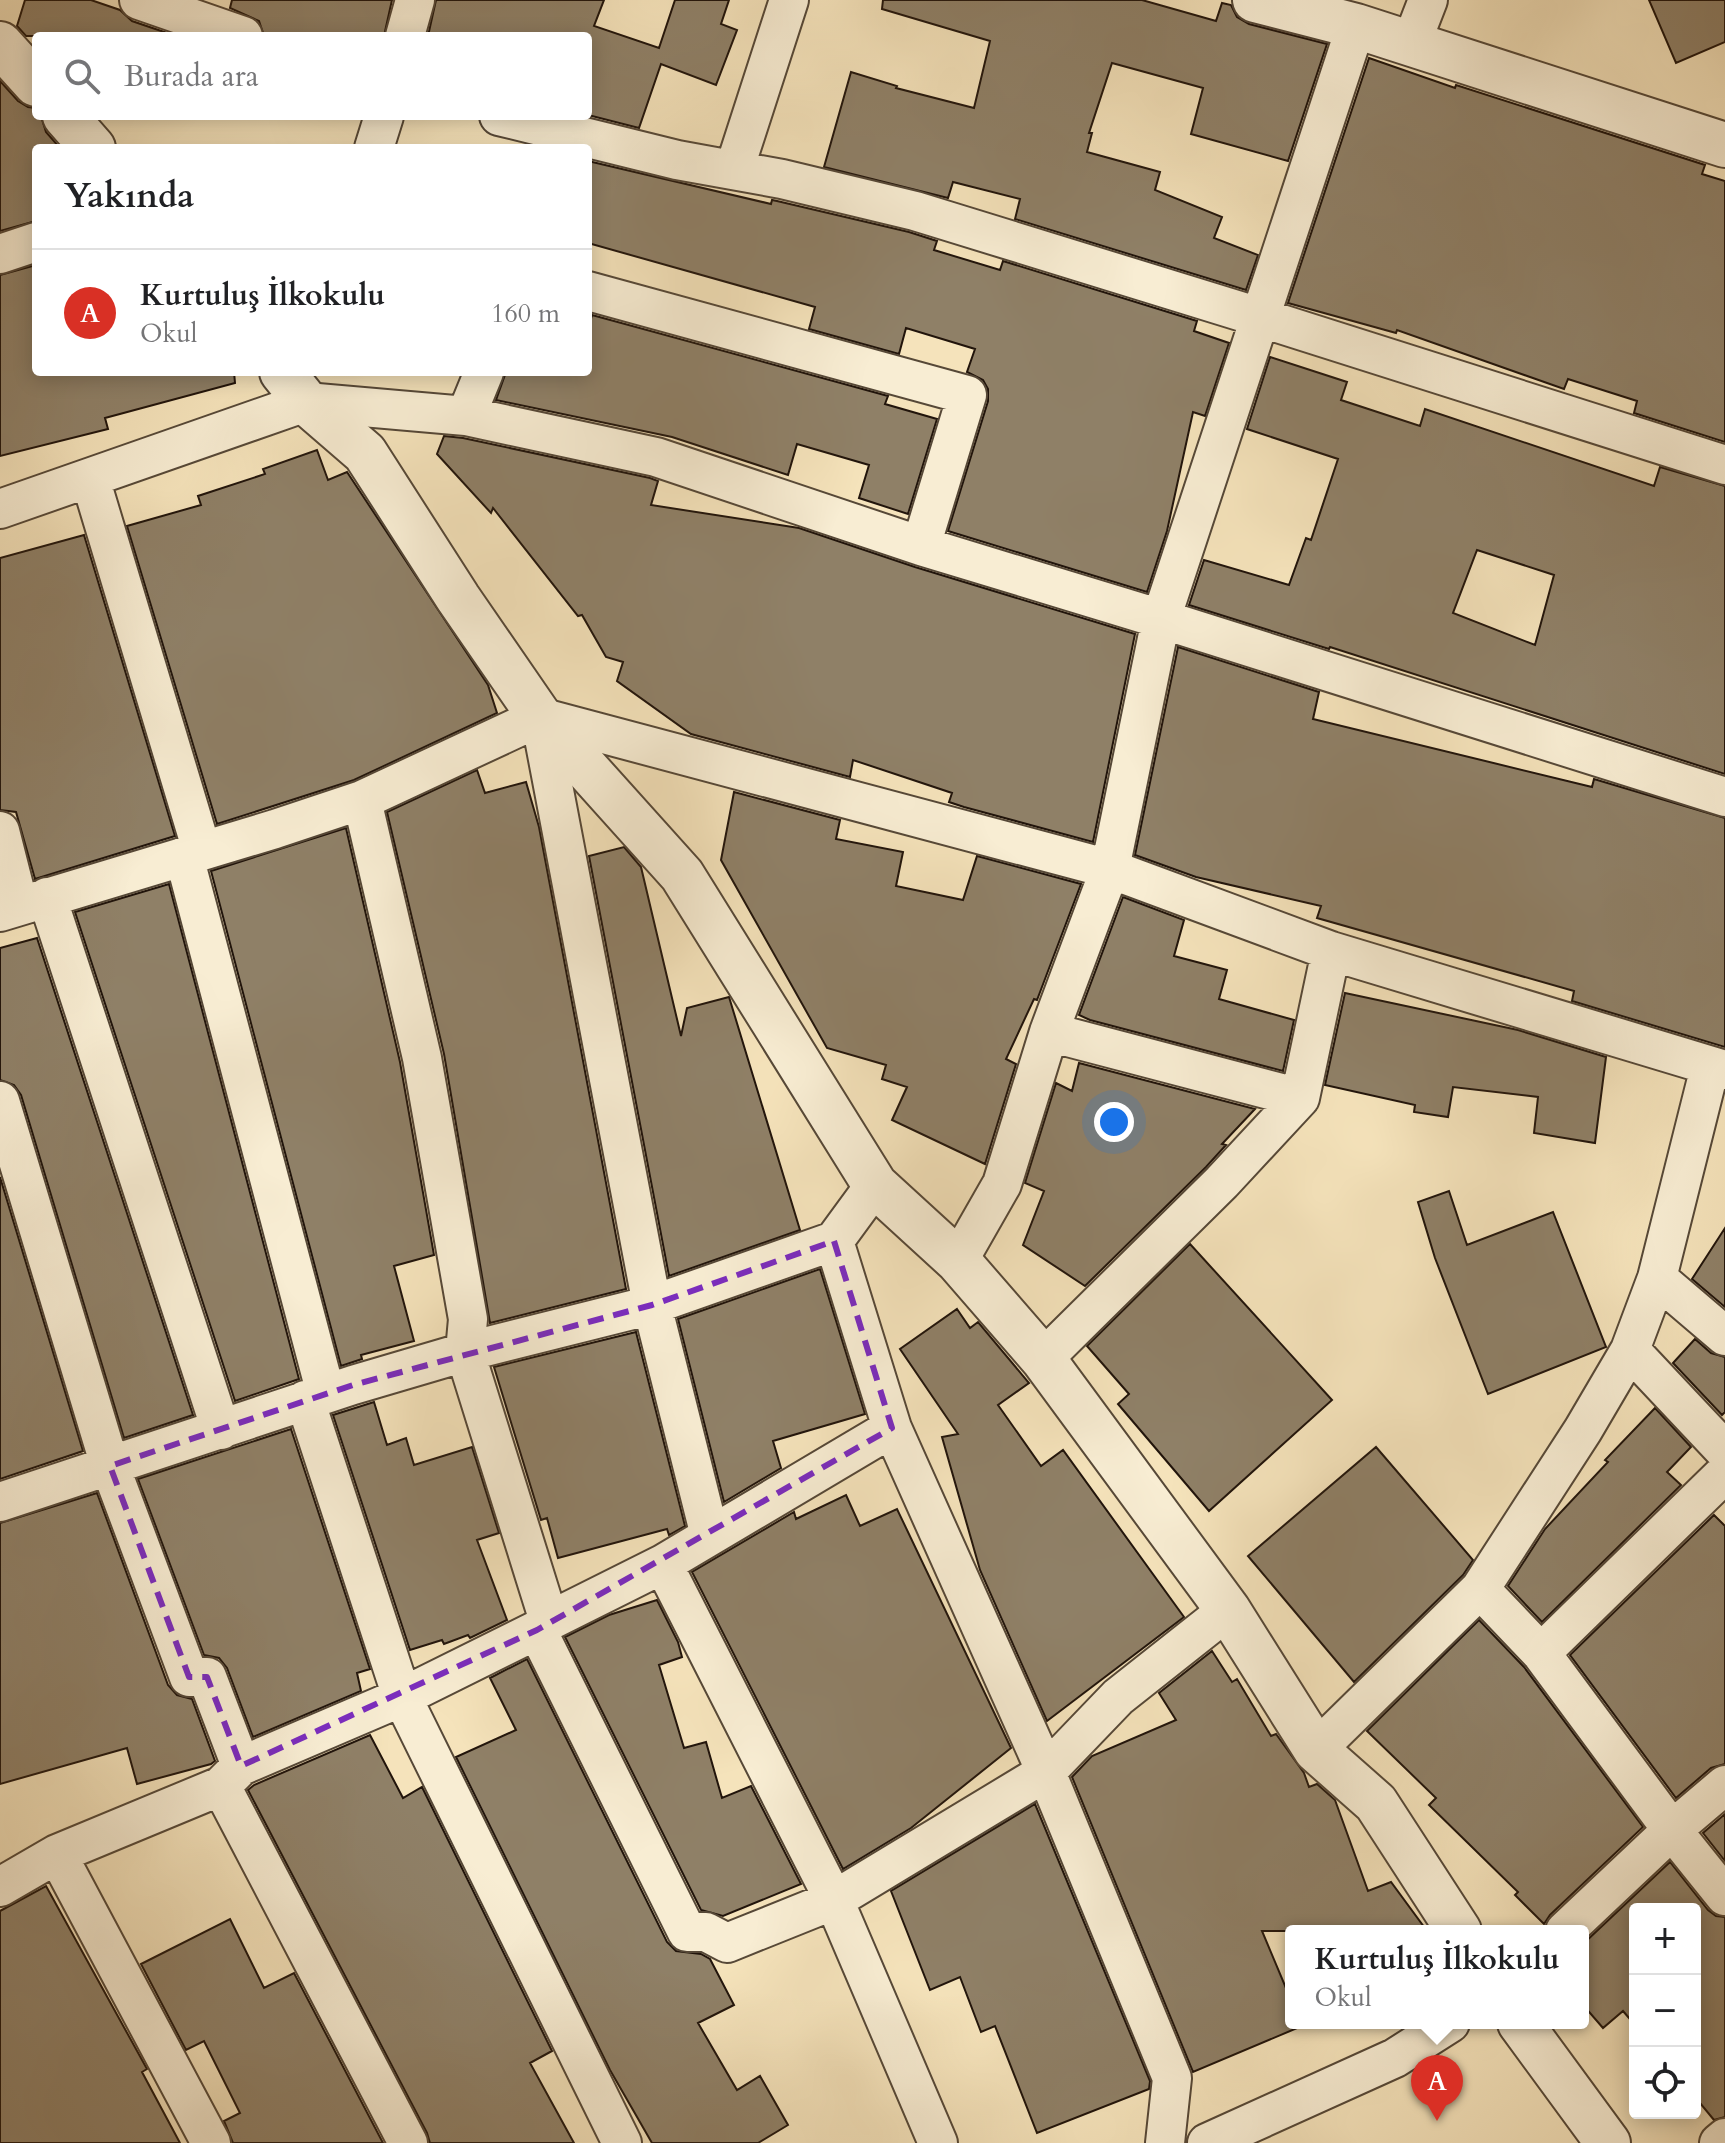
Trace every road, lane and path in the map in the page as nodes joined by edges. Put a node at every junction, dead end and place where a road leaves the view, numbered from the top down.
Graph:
1 (139, 0) edge
2 (415, 0) edge
3 (789, 0) edge
4 (1255, 0) edge
5 (1428, 0) edge
6 (1356, 26) junction
7 (231, 32) edge
8 (406, 32) edge
9 (0, 44) edge
10 (1411, 44) junction
11 (32, 80) edge
12 (68, 120) edge
13 (383, 120) edge
14 (511, 120) edge
15 (571, 141) edge
16 (90, 144) edge
17 (375, 144) edge
18 (592, 145) edge
19 (1725, 145) edge
20 (734, 170) junction
21 (32, 243) edge
22 (0, 254) edge
23 (592, 292) edge
24 (1259, 317) junction
25 (482, 376) edge
26 (300, 382) edge
27 (466, 416) junction
28 (1725, 465) edge
29 (90, 478) junction
30 (0, 509) edge
31 (921, 546) junction
32 (1161, 619) junction
33 (540, 717) junction
34 (1725, 797) edge
35 (362, 800) junction
36 (0, 831) edge
37 (193, 853) junction
38 (1110, 869) junction
39 (22, 905) edge
40 (1331, 951) junction
41 (1049, 1032) junction
42 (1718, 1069) edge
43 (1300, 1098) junction
44 (0, 1101) edge
45 (875, 1185) junction
46 (834, 1241) junction
47 (958, 1261) junction
48 (1657, 1278) junction
49 (652, 1305) junction
50 (1725, 1336) edge
51 (1630, 1350) junction
52 (465, 1352) junction
53 (1043, 1359) junction
54 (316, 1397) junction
55 (892, 1428) junction
56 (221, 1430) junction
57 (110, 1466) junction
58 (1724, 1470) edge
59 (0, 1502) edge
60 (710, 1536) junction
61 (663, 1564) junction
62 (1480, 1589) junction
63 (1228, 1610) junction
64 (543, 1626) junction
65 (1541, 1653) junction
66 (402, 1697) junction
67 (1316, 1750) junction
68 (1046, 1772) junction
69 (231, 1776) junction
70 (1725, 1785) edge
71 (1672, 1830) junction
72 (57, 1854) junction
73 (0, 1887) edge
74 (1725, 1896) edge
75 (834, 1900) junction
76 (1455, 1925) edge
77 (1571, 1925) edge
78 (1441, 2029) edge
79 (1524, 2029) edge
80 (1725, 2138) edge
81 (211, 2143) edge
82 (408, 2143) edge
83 (622, 2143) edge
84 (938, 2143) edge
85 (1165, 2143) edge
86 (1207, 2143) edge
87 (1608, 2143) edge
88 (1719, 2143) edge

1 - 7 street
2 - 8 street
3 - 20 street
4 - 6 street
5 - 10 street
6 - 10 street
6 - 24 street
9 - 11 street
10 - 19 street
12 - 16 street
13 - 17 street
14 - 15 street
18 - 20 street
20 - 24 street
21 - 22 street
23 - 31 street
24 - 28 street
24 - 32 street
25 - 27 street
26 - 27 street
26 - 29 street
26 - 33 street
27 - 31 street
29 - 30 street
29 - 37 street
31 - 32 street
32 - 34 street
32 - 38 street
33 - 35 street
33 - 38 street
33 - 45 street
33 - 49 street
35 - 37 street
35 - 52 street
36 - 39 street
37 - 39 street
37 - 54 street
38 - 40 street
38 - 41 street
39 - 56 street
40 - 42 street
40 - 43 street
41 - 43 street
41 - 47 street
42 - 48 street
43 - 53 street
44 - 57 street
45 - 46 street
45 - 47 street
46 - 49 street
46 - 55 street
47 - 53 street
48 - 50 street
48 - 51 street
49 - 52 street
49 - 60 street
51 - 58 street
51 - 62 street
52 - 54 street
52 - 64 street
53 - 63 street
54 - 56 street
54 - 66 street
55 - 60 street
55 - 68 street
56 - 57 street
57 - 59 street
57 - 69 street
58 - 65 street
60 - 61 street
61 - 64 street
61 - 75 street
62 - 65 street
62 - 67 street
63 - 67 street
63 - 68 street
64 - 66 street
64 - 75 street
65 - 71 street
66 - 69 street
66 - 83 street
67 - 76 street
68 - 75 street
68 - 85 street
69 - 72 street
69 - 82 street
70 - 71 street
71 - 74 street
71 - 77 street
72 - 73 street
72 - 81 street
75 - 84 street
78 - 86 street
79 - 87 street
80 - 88 street

